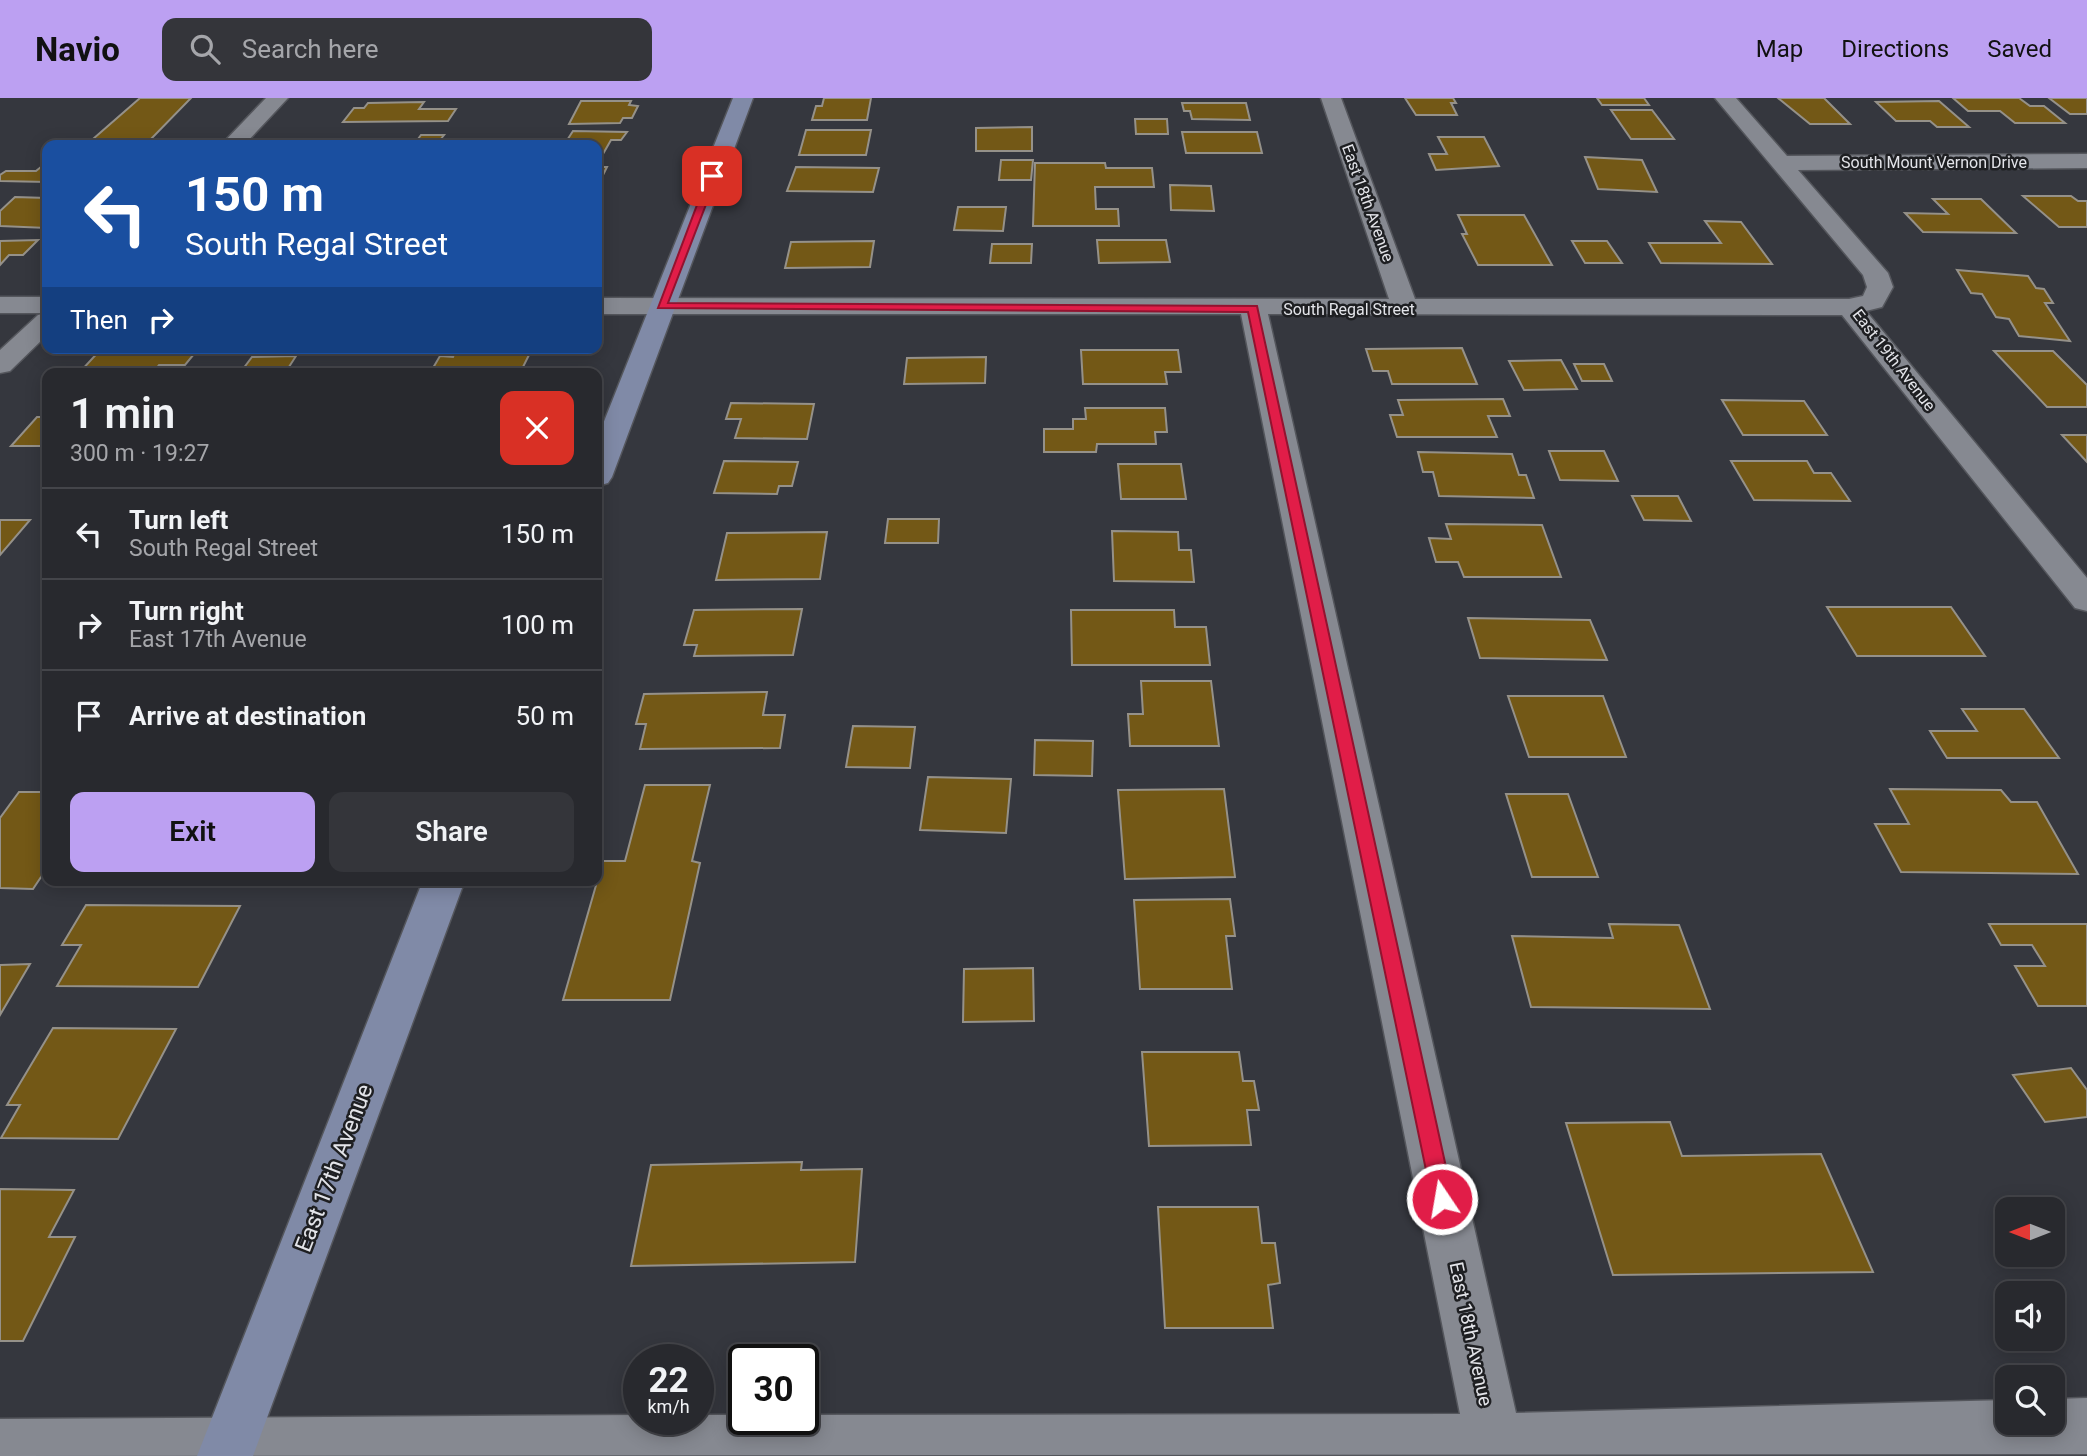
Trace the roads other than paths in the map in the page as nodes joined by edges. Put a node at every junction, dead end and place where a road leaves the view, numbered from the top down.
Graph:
1 (278, 98) edge
2 (743, 98) edge
3 (1331, 98) edge
4 (1725, 98) edge
5 (237, 140) edge
6 (2087, 161) edge
7 (1781, 163) junction
8 (0, 305) edge
9 (42, 305) edge
10 (602, 306) edge
11 (662, 306) junction
12 (1849, 307) junction
13 (1253, 308) junction
14 (1406, 309) junction
15 (42, 326) edge
16 (0, 365) edge
17 (602, 464) edge
18 (2087, 600) edge
19 (442, 886) edge
20 (2087, 1426) edge
21 (0, 1447) edge
22 (1496, 1449) edge
23 (228, 1450) edge

1 - 5 street
2 - 11 street
3 - 14 street, East 18th Avenue
4 - 7 street, East 19th Avenue
6 - 7 street, South Mount Vernon Drive
7 - 12 street, East 19th Avenue
8 - 9 street
10 - 11 street, South Regal Street
11 - 13 street, South Regal Street
11 - 17 street
12 - 14 street, South Regal Street
12 - 18 street, East 19th Avenue
13 - 14 street, South Regal Street
13 - 22 street, East 18th Avenue
15 - 16 street
19 - 23 street, East 17th Avenue
20 - 22 street
21 - 23 street
22 - 23 street

